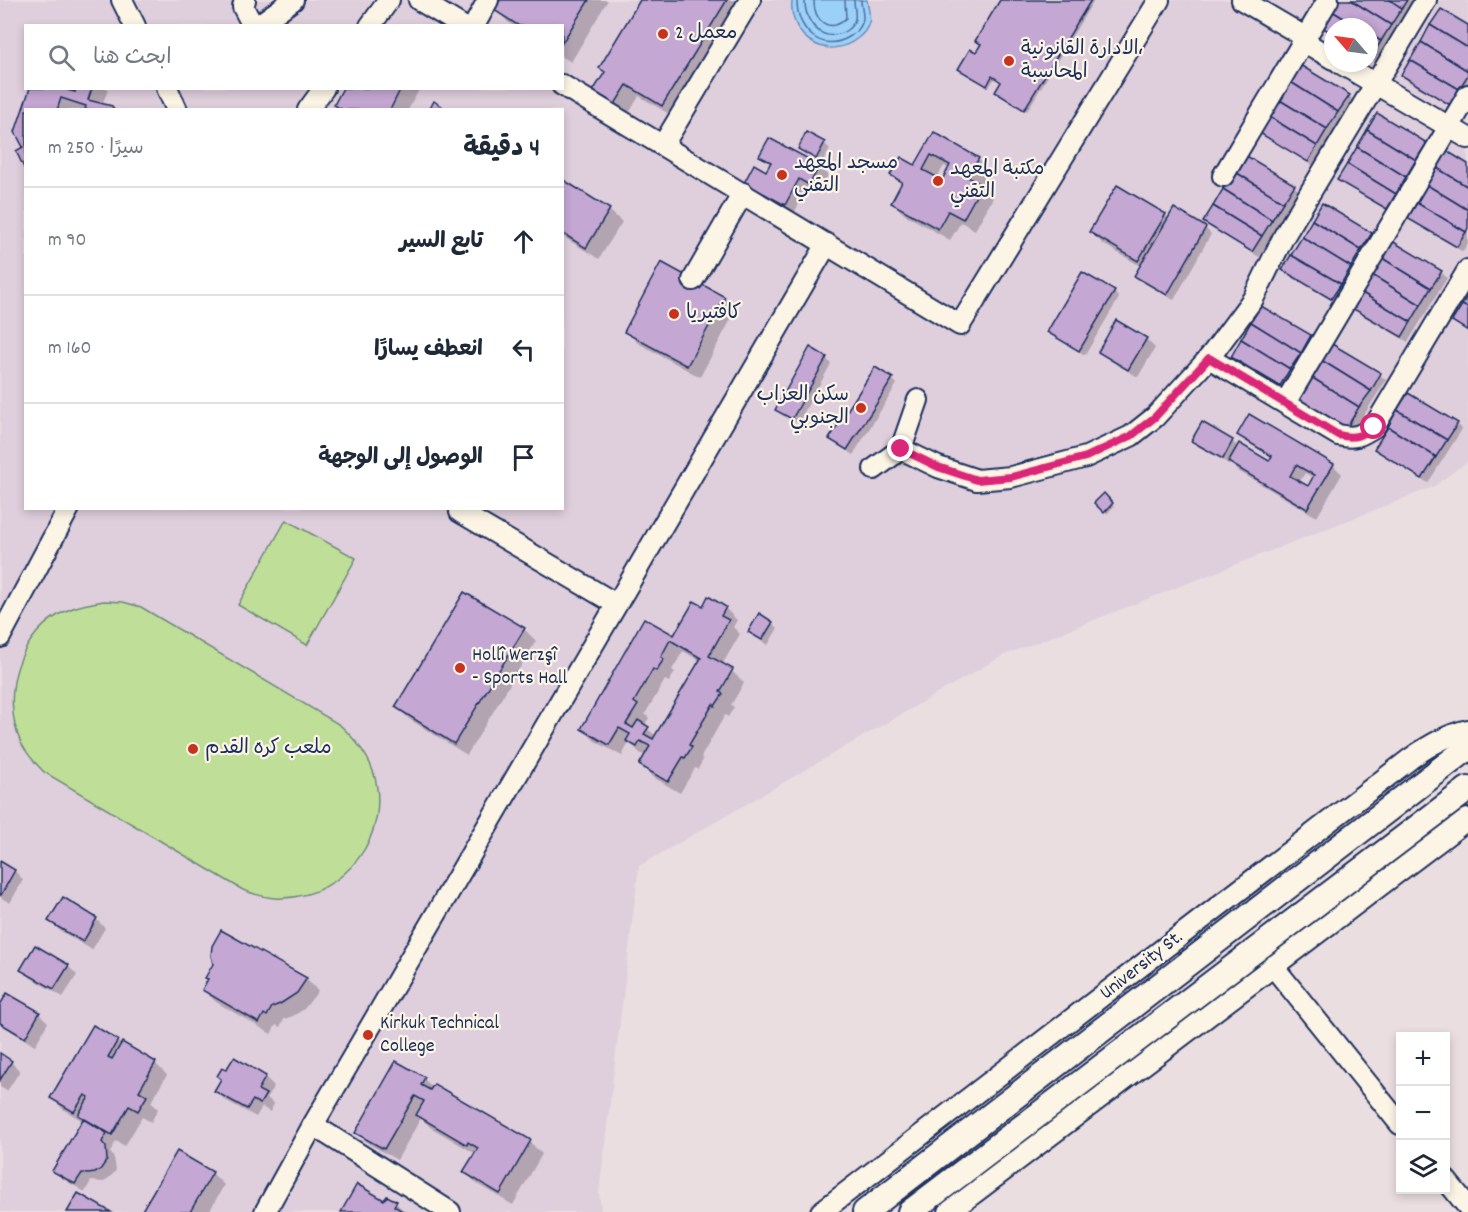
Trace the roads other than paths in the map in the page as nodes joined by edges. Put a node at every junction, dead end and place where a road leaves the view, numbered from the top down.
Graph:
1 (122, 0) edge
2 (245, 0) edge
3 (293, 0) edge
4 (389, 0) edge
5 (421, 0) edge
6 (488, 0) edge
7 (750, 0) edge
8 (1159, 0) edge
9 (1242, 0) edge
10 (1328, 0) edge
11 (1426, 0) edge
12 (134, 24) edge
13 (252, 24) edge
14 (260, 24) edge
15 (371, 24) edge
16 (459, 24) edge
17 (475, 24) edge
18 (1304, 39) junction
19 (1324, 53) edge
20 (1356, 72) edge
21 (1376, 83) junction
22 (564, 86) edge
23 (167, 90) edge
24 (323, 90) edge
25 (1468, 95) edge
26 (176, 108) edge
27 (309, 108) edge
28 (1449, 127) junction
29 (1468, 138) edge
30 (663, 145) junction
31 (1223, 176) dead end
32 (743, 193) junction
33 (827, 244) junction
34 (1468, 270) edge
35 (693, 280) dead end
36 (1209, 358) junction
37 (918, 400) dead end
38 (1285, 403) junction
39 (901, 449) junction
40 (874, 469) dead end
41 (68, 510) edge
42 (460, 512) dead end
43 (616, 604) junction
44 (0, 637) edge
45 (1468, 730) edge
46 (1468, 748) edge
47 (1468, 789) edge
48 (1468, 819) edge
49 (1273, 966) junction
50 (1396, 1118) edge
51 (313, 1125) junction
52 (1450, 1185) edge
53 (1468, 1208) edge
54 (265, 1212) edge
55 (450, 1212) edge
56 (821, 1212) edge
57 (865, 1212) edge
58 (910, 1212) edge
59 (949, 1212) edge

1 - 12 street
2 - 13 street
3 - 14 street
4 - 15 street
5 - 16 street
6 - 17 street
7 - 30 street
8 - 33 street
9 - 18 street
10 - 18 street
11 - 21 street
18 - 19 street
18 - 31 street
20 - 21 street
21 - 28 street
21 - 36 street
22 - 30 street
23 - 26 street
24 - 27 street
25 - 28 street
28 - 29 street
28 - 38 street
30 - 32 street
32 - 33 street
32 - 35 street
33 - 43 street
34 - 38 street
36 - 38 street
36 - 39 street
37 - 39 street
39 - 40 street
41 - 44 street
42 - 43 street
43 - 51 street
45 - 56 street, University St.
46 - 57 main road
47 - 58 main road
48 - 49 street
49 - 50 street
49 - 59 street
51 - 54 street
51 - 55 street
52 - 53 street

